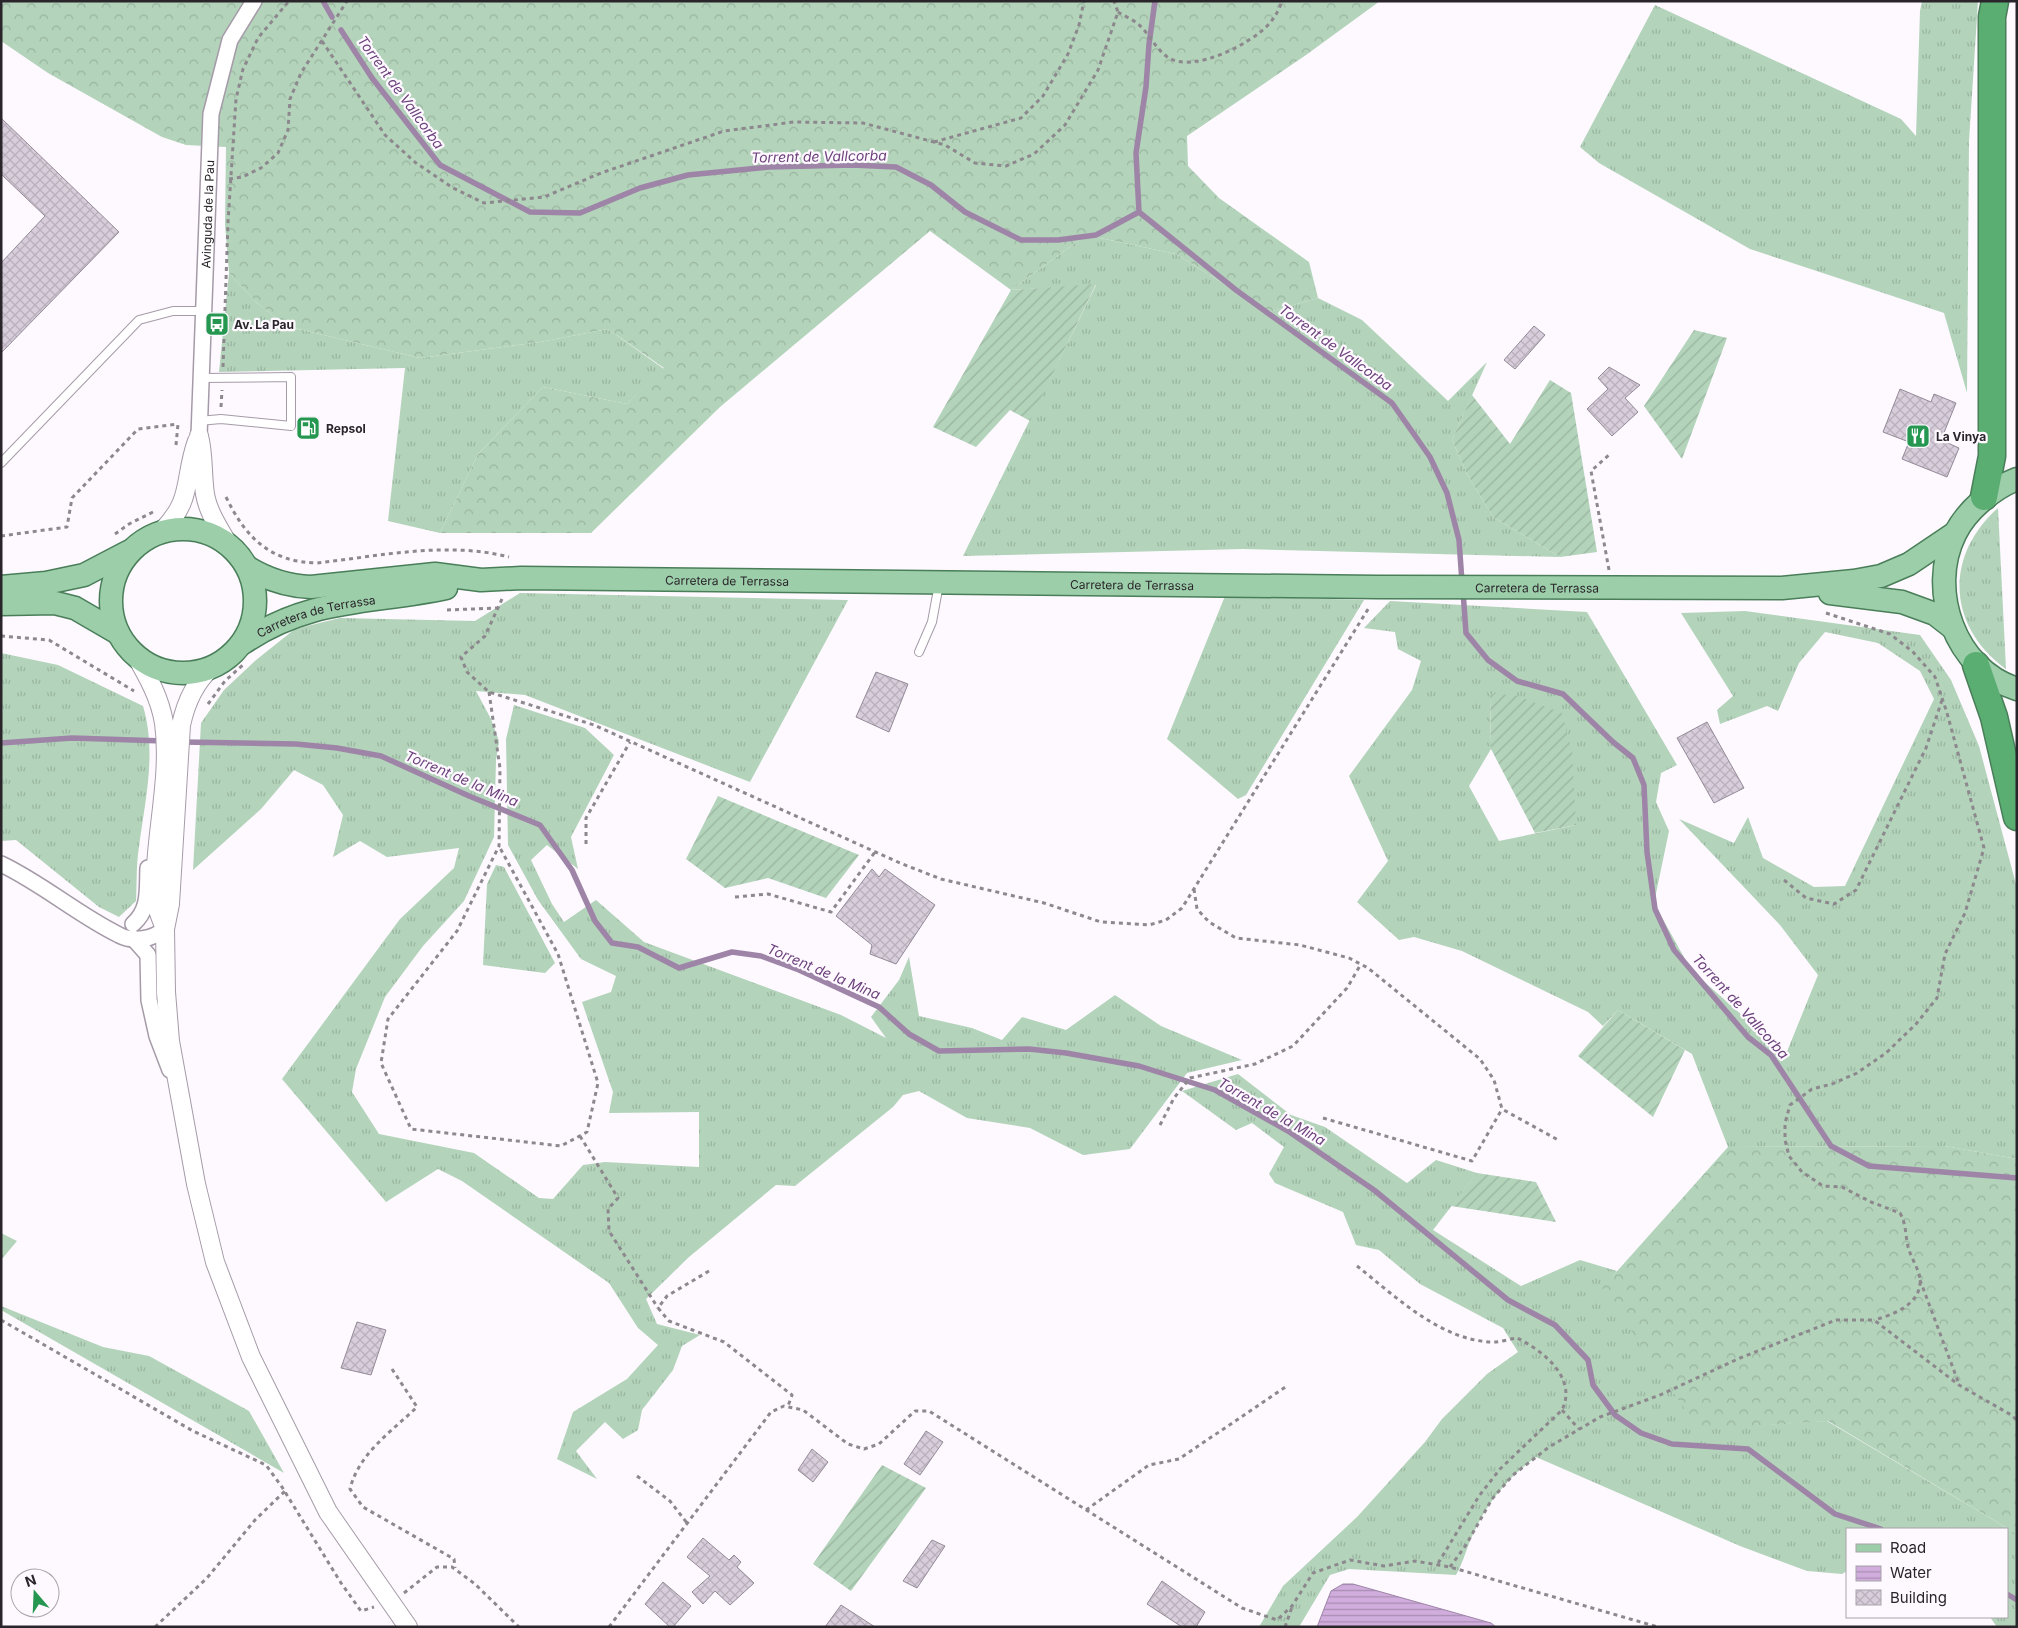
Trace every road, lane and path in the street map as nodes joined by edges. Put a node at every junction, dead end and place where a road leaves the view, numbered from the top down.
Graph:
1 (254, 1) edge
2 (289, 1) edge
3 (347, 1) edge
4 (1084, 1) edge
5 (1114, 1) edge
6 (1282, 1) edge
7 (1995, 1) edge
8 (1118, 12) junction
9 (322, 41) junction
10 (934, 143) junction
11 (208, 181) junction
12 (204, 311) junction
13 (222, 377) junction
14 (201, 378) junction
15 (221, 419) junction
16 (178, 424) junction
17 (199, 429) junction
18 (175, 451) dead end
19 (1610, 454) dead end
20 (1, 463) edge
21 (2000, 488) edge
22 (224, 494) dead end
23 (158, 508) dead end
24 (161, 532) junction
25 (1955, 533) junction
26 (1, 536) edge
27 (112, 537) dead end
28 (228, 544) junction
29 (132, 550) junction
30 (464, 550) dead end
31 (247, 567) junction
32 (1611, 574) junction
33 (512, 578) junction
34 (481, 580) junction
35 (940, 582) junction
36 (1, 587) edge
37 (1378, 587) junction
38 (1782, 588) junction
39 (1806, 591) junction
40 (1, 604) edge
41 (498, 608) junction
42 (439, 610) dead end
43 (1953, 628) junction
44 (118, 633) junction
45 (1, 636) edge
46 (246, 651) junction
47 (919, 652) dead end
48 (136, 656) junction
49 (1976, 665) junction
50 (212, 668) junction
51 (2013, 688) edge
52 (489, 692) junction
53 (1942, 699) junction
54 (158, 701) junction
55 (188, 702) junction
56 (630, 742) junction
57 (161, 813) junction
58 (2017, 816) edge
59 (586, 844) dead end
60 (499, 846) junction
61 (875, 852) junction
62 (1, 864) edge
63 (1784, 880) dead end
64 (1194, 888) junction
65 (735, 897) dead end
66 (133, 931) junction
67 (160, 933) junction
68 (1361, 964) junction
69 (178, 1092) junction
70 (1502, 1109) junction
71 (1323, 1118) dead end
72 (1160, 1125) dead end
73 (580, 1136) junction
74 (1560, 1141) dead end
75 (1357, 1266) dead end
76 (709, 1271) dead end
77 (1920, 1280) junction
78 (658, 1308) junction
79 (1, 1320) edge
80 (1874, 1320) junction
81 (392, 1369) dead end
82 (1959, 1385) junction
83 (1288, 1386) dead end
84 (788, 1406) junction
85 (1562, 1410) junction
86 (2017, 1421) edge
87 (1579, 1429) junction
88 (637, 1476) dead end
89 (285, 1491) junction
90 (1086, 1510) junction
91 (687, 1523) junction
92 (1437, 1565) junction
93 (1450, 1566) junction
94 (455, 1568) junction
95 (389, 1601) junction
96 (1292, 1606) junction
97 (154, 1627) edge
98 (408, 1627) edge
99 (519, 1627) edge
100 (609, 1627) edge
101 (1285, 1627) edge
102 (1658, 1627) edge

1 - 11 street, Avinguda de la Pau
2 - 13 path
3 - 9 path
4 - 10 path
5 - 8 path
6 - 8 path
7 - 21 highway
8 - 10 path
9 - 10 path
9 - 11 path
11 - 12 street, Avinguda de la Pau
12 - 14 street, Avinguda de la Pau
12 - 20 lane
13 - 14 lane
13 - 15 path
13 - 15 lane
14 - 17 street, Avinguda de la Pau
15 - 17 lane
16 - 17 path
16 - 18 path
16 - 26 path
17 - 24 street, Avinguda de la Pau
17 - 28 street, Avinguda de la Pau
19 - 32 path
21 - 25 main road
22 - 30 path
23 - 27 path
24 - 28 main road
24 - 29 main road
25 - 38 main road, Carretera de Terrassa
25 - 43 main road
28 - 31 main road
29 - 36 main road
29 - 44 main road
31 - 34 main road, Carretera de Terrassa
31 - 46 main road
32 - 37 main road, Carretera de Terrassa
32 - 38 main road, Carretera de Terrassa
33 - 34 main road, Carretera de Terrassa
33 - 35 main road, Carretera de Terrassa
33 - 41 path
34 - 46 main road, Carretera de Terrassa
35 - 37 main road, Carretera de Terrassa
35 - 47 lane
37 - 64 path
38 - 39 main road, Carretera de Terrassa
39 - 43 main road, Carretera de Terrassa
39 - 53 path
40 - 44 main road
41 - 42 path
41 - 52 path
43 - 49 main road
44 - 48 main road
45 - 54 path
46 - 50 main road
46 - 55 path
48 - 50 main road
48 - 54 street
49 - 51 main road
49 - 58 highway
50 - 55 street
52 - 56 path
52 - 60 path
53 - 63 path
53 - 77 path
54 - 57 street
55 - 67 street
56 - 59 path
56 - 61 path
57 - 66 street
57 - 67 street
60 - 73 path
60 - 73 path
61 - 64 path
61 - 65 path
62 - 66 street
64 - 68 path
66 - 67 street
66 - 69 street
67 - 69 street
68 - 70 path
68 - 72 path
69 - 95 street
70 - 71 path
70 - 74 path
73 - 78 path
75 - 85 path
76 - 78 path
77 - 80 path
77 - 82 path
78 - 84 path
79 - 89 path
80 - 82 path
80 - 87 path
81 - 94 path
82 - 86 path
83 - 90 path
84 - 90 path
84 - 91 path
85 - 87 path
85 - 92 path
87 - 93 path
88 - 91 path
89 - 95 path
89 - 97 path
90 - 96 path
91 - 100 path
92 - 93 path
92 - 96 path
93 - 102 path
94 - 95 path
94 - 99 path
95 - 98 street
96 - 101 path

